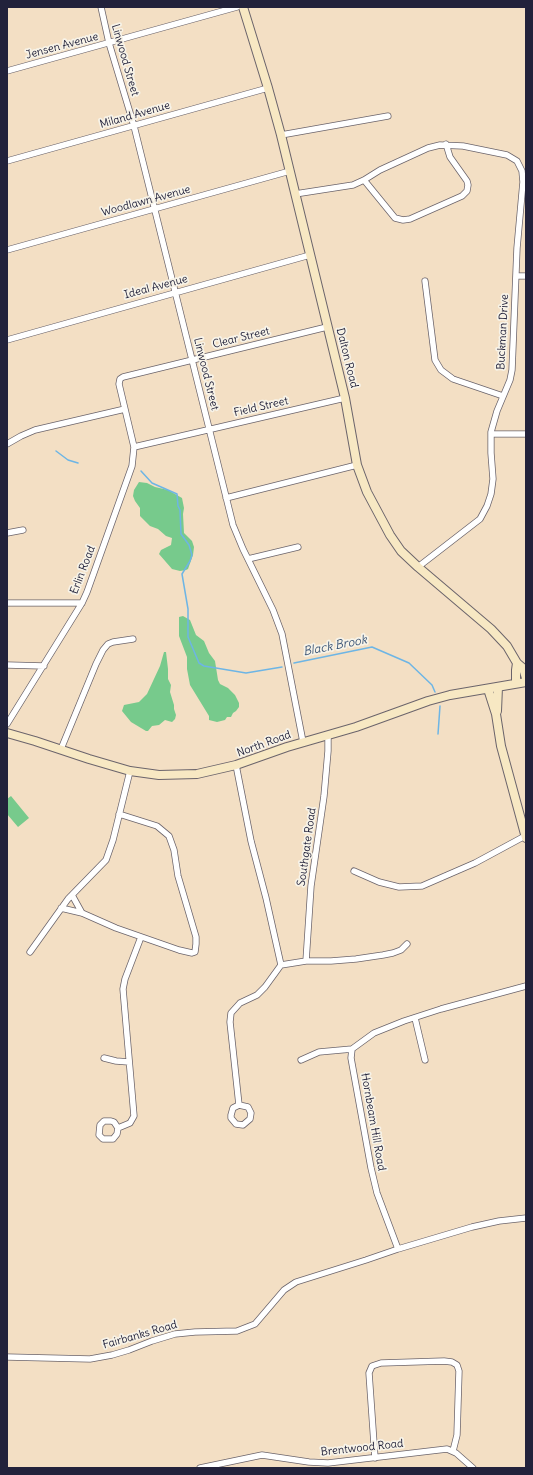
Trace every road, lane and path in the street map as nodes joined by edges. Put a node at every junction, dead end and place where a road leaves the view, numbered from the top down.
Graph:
1 (101, 7) edge
2 (237, 7) edge
3 (243, 7) edge
4 (110, 43) junction
5 (7, 71) edge
6 (268, 88) junction
7 (388, 116) dead end
8 (134, 126) junction
9 (281, 135) junction
10 (446, 144) junction
11 (7, 161) edge
12 (290, 170) junction
13 (364, 180) junction
14 (295, 194) junction
15 (154, 209) junction
16 (7, 250) edge
17 (310, 255) junction
18 (516, 276) junction
19 (526, 276) edge
20 (425, 281) dead end
21 (175, 292) junction
22 (327, 327) junction
23 (7, 340) edge
24 (192, 360) junction
25 (503, 396) junction
26 (345, 398) junction
27 (125, 409) junction
28 (209, 430) junction
29 (491, 434) junction
30 (526, 434) edge
31 (7, 444) edge
32 (134, 447) junction
33 (357, 465) junction
34 (226, 498) junction
35 (23, 530) dead end
36 (7, 533) edge
37 (298, 548) dead end
38 (248, 559) junction
39 (418, 567) junction
40 (7, 603) edge
41 (82, 603) junction
42 (133, 638) dead end
43 (517, 663) junction
44 (7, 665) edge
45 (44, 666) junction
46 (526, 678) edge
47 (526, 682) edge
48 (516, 683) junction
49 (498, 687) junction
50 (488, 689) junction
51 (496, 714) junction
52 (7, 724) edge
53 (7, 733) edge
54 (328, 735) junction
55 (303, 742) junction
56 (61, 749) junction
57 (236, 765) junction
58 (130, 771) junction
59 (120, 814) junction
60 (526, 837) edge
61 (354, 871) dead end
62 (72, 895) junction
63 (61, 908) junction
64 (82, 913) junction
65 (141, 937) junction
66 (407, 944) dead end
67 (30, 952) dead end
68 (306, 962) junction
69 (281, 965) junction
70 (526, 986) edge
71 (415, 1018) junction
72 (352, 1049) junction
73 (104, 1058) dead end
74 (301, 1060) dead end
75 (425, 1060) dead end
76 (130, 1062) junction
77 (239, 1105) dead end
78 (118, 1128) dead end
79 (526, 1218) edge
80 (398, 1249) junction
81 (7, 1356) edge
82 (453, 1451) junction
83 (375, 1458) junction
84 (200, 1468) edge
85 (473, 1468) edge

1 - 4 street, Linwood Street
2 - 4 street, Jensen Avenue
3 - 6 street, Dalton Road
4 - 5 street, Jensen Avenue
4 - 8 street, Linwood Street
6 - 8 street, Miland Avenue
6 - 9 street, Dalton Road
7 - 9 street
8 - 11 street, Miland Avenue
8 - 15 street, Linwood Street
9 - 12 street, Dalton Road
10 - 13 street
10 - 13 street
10 - 18 street, Buckman Drive
12 - 14 street, Dalton Road
12 - 15 street, Woodlawn Avenue
13 - 14 street
14 - 17 street, Dalton Road
15 - 16 street, Woodlawn Avenue
15 - 21 street, Linwood Street
17 - 21 street, Ideal Avenue
17 - 22 street, Dalton Road
18 - 19 street
18 - 25 street, Buckman Drive
20 - 25 street
21 - 23 street, Ideal Avenue
21 - 24 street, Linwood Street
22 - 24 street, Clear Street
22 - 26 street, Dalton Road
24 - 27 street, Clear Street
24 - 28 street, Linwood Street
25 - 29 street, Buckman Drive
26 - 28 street, Field Street
26 - 33 street, Dalton Road
27 - 31 street
27 - 32 street, Erlin Road
28 - 32 street, Field Street
28 - 34 street, Linwood Street
29 - 30 street
29 - 39 street, Buckman Drive
32 - 41 street, Erlin Road
33 - 34 street
33 - 39 street, Dalton Road
34 - 38 street, Linwood Street
35 - 36 street
37 - 38 street
38 - 55 street, Linwood Street
39 - 43 street, Dalton Road
40 - 41 street
41 - 45 street, Erlin Road
42 - 56 street
43 - 46 street, Dalton Road
43 - 48 street
44 - 45 street
45 - 52 street, Erlin Road
47 - 48 street, North Road
48 - 49 street, North Road
49 - 50 street, North Road
49 - 51 street
50 - 51 street
50 - 54 street, North Road
51 - 60 street
53 - 56 street, North Road
54 - 55 street, North Road
54 - 68 street, Southgate Road
55 - 57 street, North Road
56 - 58 street, North Road
57 - 58 street, North Road
57 - 69 street
58 - 59 street
59 - 62 street
59 - 65 street
60 - 61 street
62 - 63 street
62 - 64 street
63 - 64 street
63 - 67 street
64 - 65 street
65 - 76 street
66 - 68 street
68 - 69 street
69 - 77 street
70 - 71 street
71 - 72 street
71 - 75 street
72 - 74 street
72 - 80 street, Hornbeam Hill Road
73 - 76 street
76 - 78 street
79 - 80 street
80 - 81 street, Fairbanks Road
82 - 83 street, Brentwood Road
82 - 83 street
82 - 85 street
83 - 84 street, Brentwood Road

